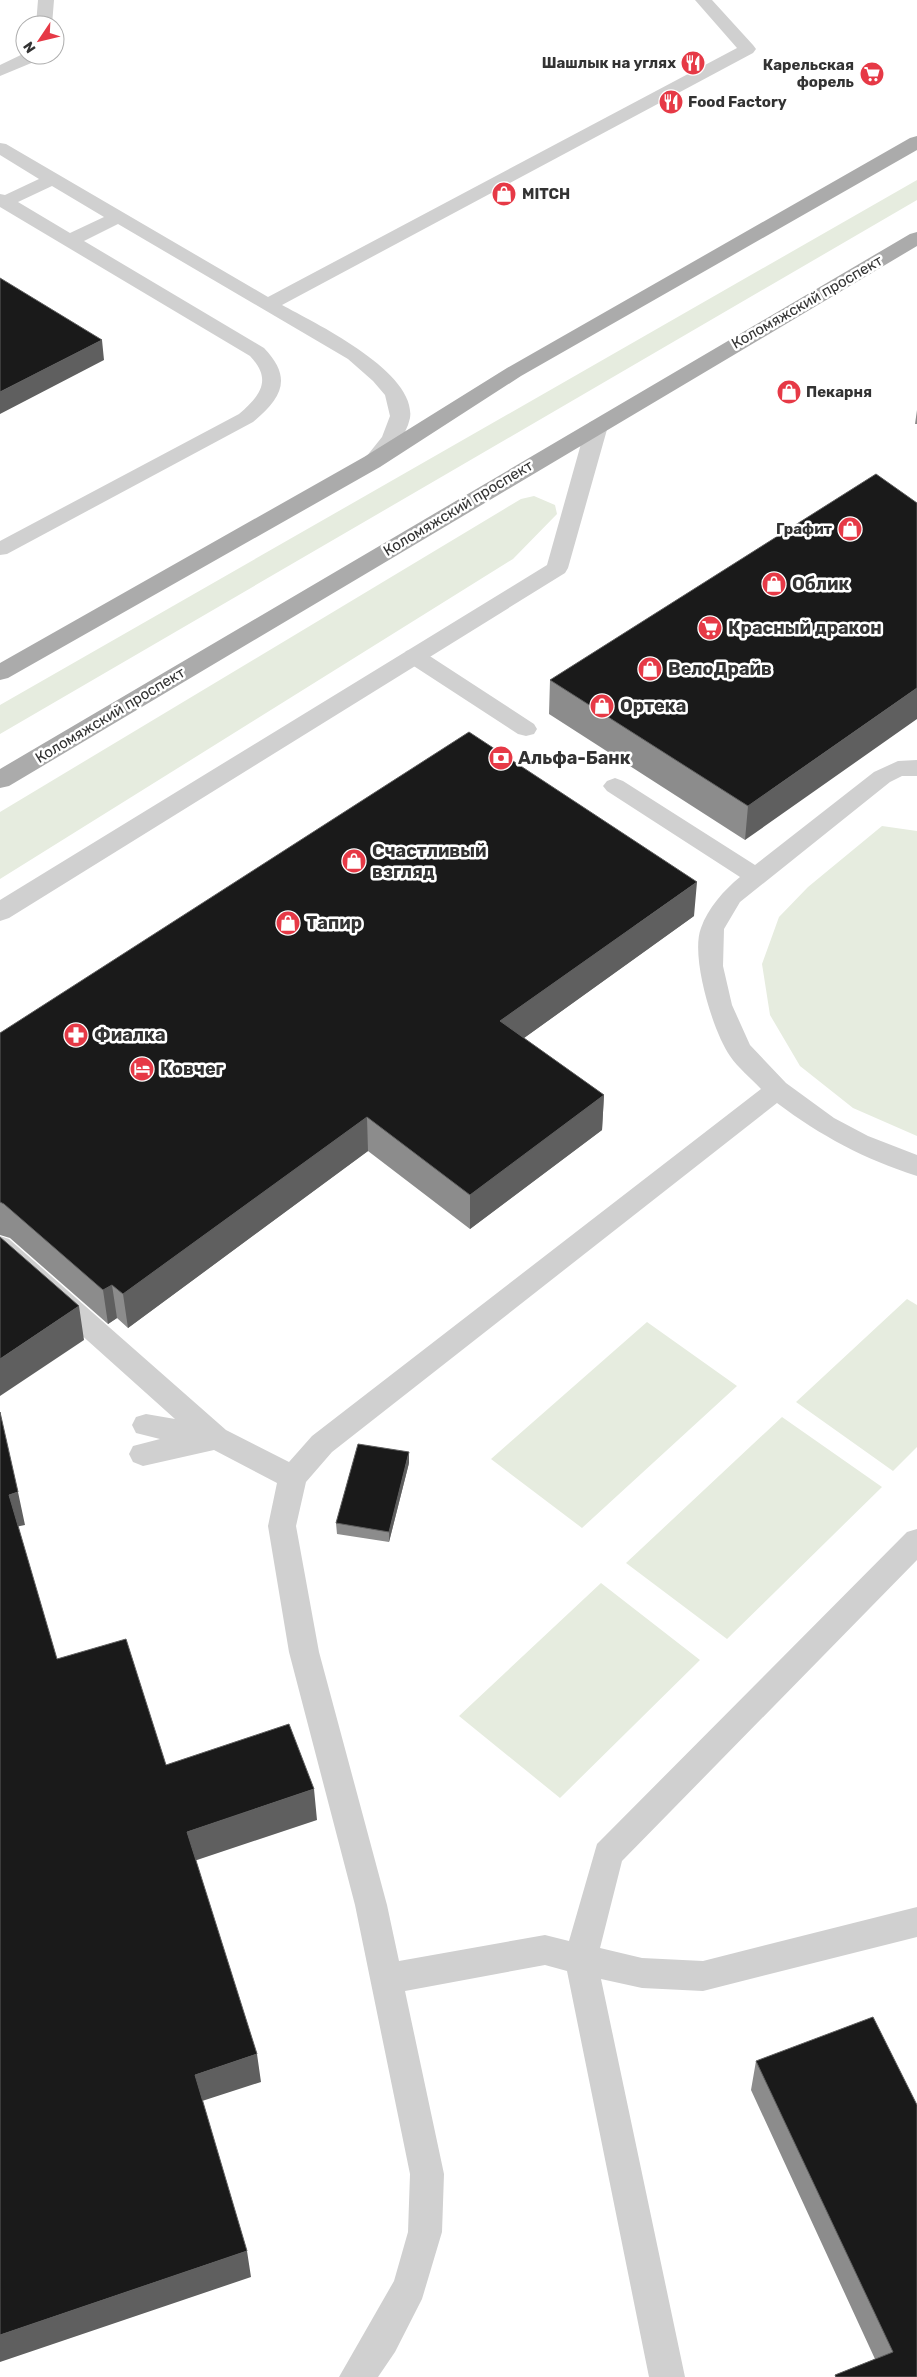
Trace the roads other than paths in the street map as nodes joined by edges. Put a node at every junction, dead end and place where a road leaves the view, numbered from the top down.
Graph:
1 (46, 0) edge
2 (703, 0) edge
3 (45, 15) edge
4 (15, 64) edge
5 (0, 71) edge
6 (917, 142) edge
7 (0, 148) edge
8 (53, 179) junction
9 (2, 201) edge
10 (118, 217) junction
11 (917, 238) edge
12 (69, 241) junction
13 (267, 304) junction
14 (598, 426) junction
15 (372, 462) junction
16 (0, 549) edge
17 (414, 656) junction
18 (0, 673) edge
19 (526, 729) dead end
20 (917, 768) edge
21 (0, 780) edge
22 (615, 786) dead end
23 (754, 876) junction
24 (0, 912) edge
25 (777, 1090) junction
26 (917, 1166) edge
27 (0, 1246) edge
28 (146, 1425) dead end
29 (216, 1438) junction
30 (143, 1454) dead end
31 (293, 1477) junction
32 (917, 1541) edge
33 (917, 1922) edge
34 (581, 1959) junction
35 (386, 1979) junction
36 (357, 2377) edge
37 (667, 2377) edge

1 - 3 lane
2 - 13 lane
4 - 5 lane
6 - 15 main road
7 - 8 lane
8 - 9 lane
8 - 10 lane
9 - 12 lane
10 - 12 lane
10 - 13 lane
11 - 14 main road, Коломяжский проспект
12 - 16 lane
13 - 15 lane
14 - 17 street
14 - 21 main road, Коломяжский проспект
15 - 18 main road
17 - 19 lane
17 - 24 street
20 - 23 lane
22 - 23 lane
23 - 25 lane
25 - 26 lane
25 - 31 lane
27 - 29 lane
28 - 29 lane
29 - 30 lane
29 - 31 lane
31 - 35 lane
32 - 34 lane
33 - 34 lane
34 - 35 lane
34 - 37 lane
35 - 36 lane

